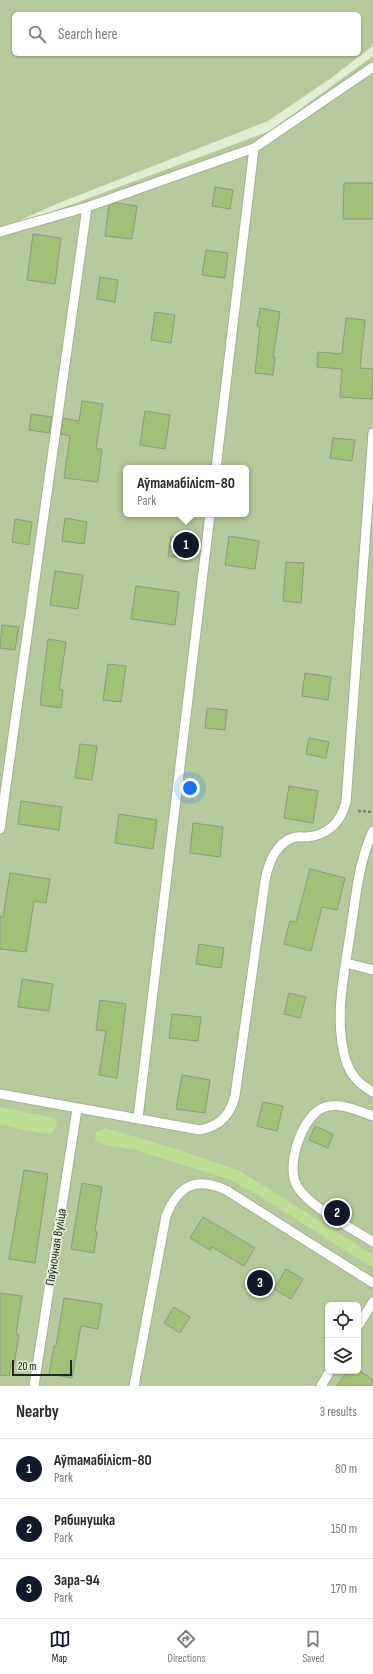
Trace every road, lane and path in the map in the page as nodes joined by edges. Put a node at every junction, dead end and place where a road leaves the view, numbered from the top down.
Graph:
1 (373, 67) edge
2 (254, 148) junction
3 (87, 207) junction
4 (0, 232) edge
5 (373, 433) edge
6 (216, 465) edge
7 (210, 517) edge
8 (0, 829) edge
9 (373, 831) edge
10 (346, 963) junction
11 (373, 970) edge
12 (373, 1092) edge
13 (0, 1094) edge
14 (77, 1109) junction
15 (373, 1116) edge
16 (138, 1118) junction
17 (373, 1242) edge
18 (373, 1283) edge
19 (373, 1302) edge
20 (361, 1321) edge
21 (328, 1374) edge
22 (34, 1386) edge
23 (134, 1386) edge
24 (321, 1386) edge

1 - 2 lane
2 - 3 lane
2 - 6 lane
3 - 4 lane
3 - 8 lane
5 - 16 lane
7 - 16 lane
9 - 10 lane
10 - 11 lane
10 - 12 lane
13 - 14 lane
14 - 16 lane
14 - 22 lane, Паўночная вуліца
15 - 17 lane
18 - 23 lane
19 - 20 lane
21 - 24 lane

